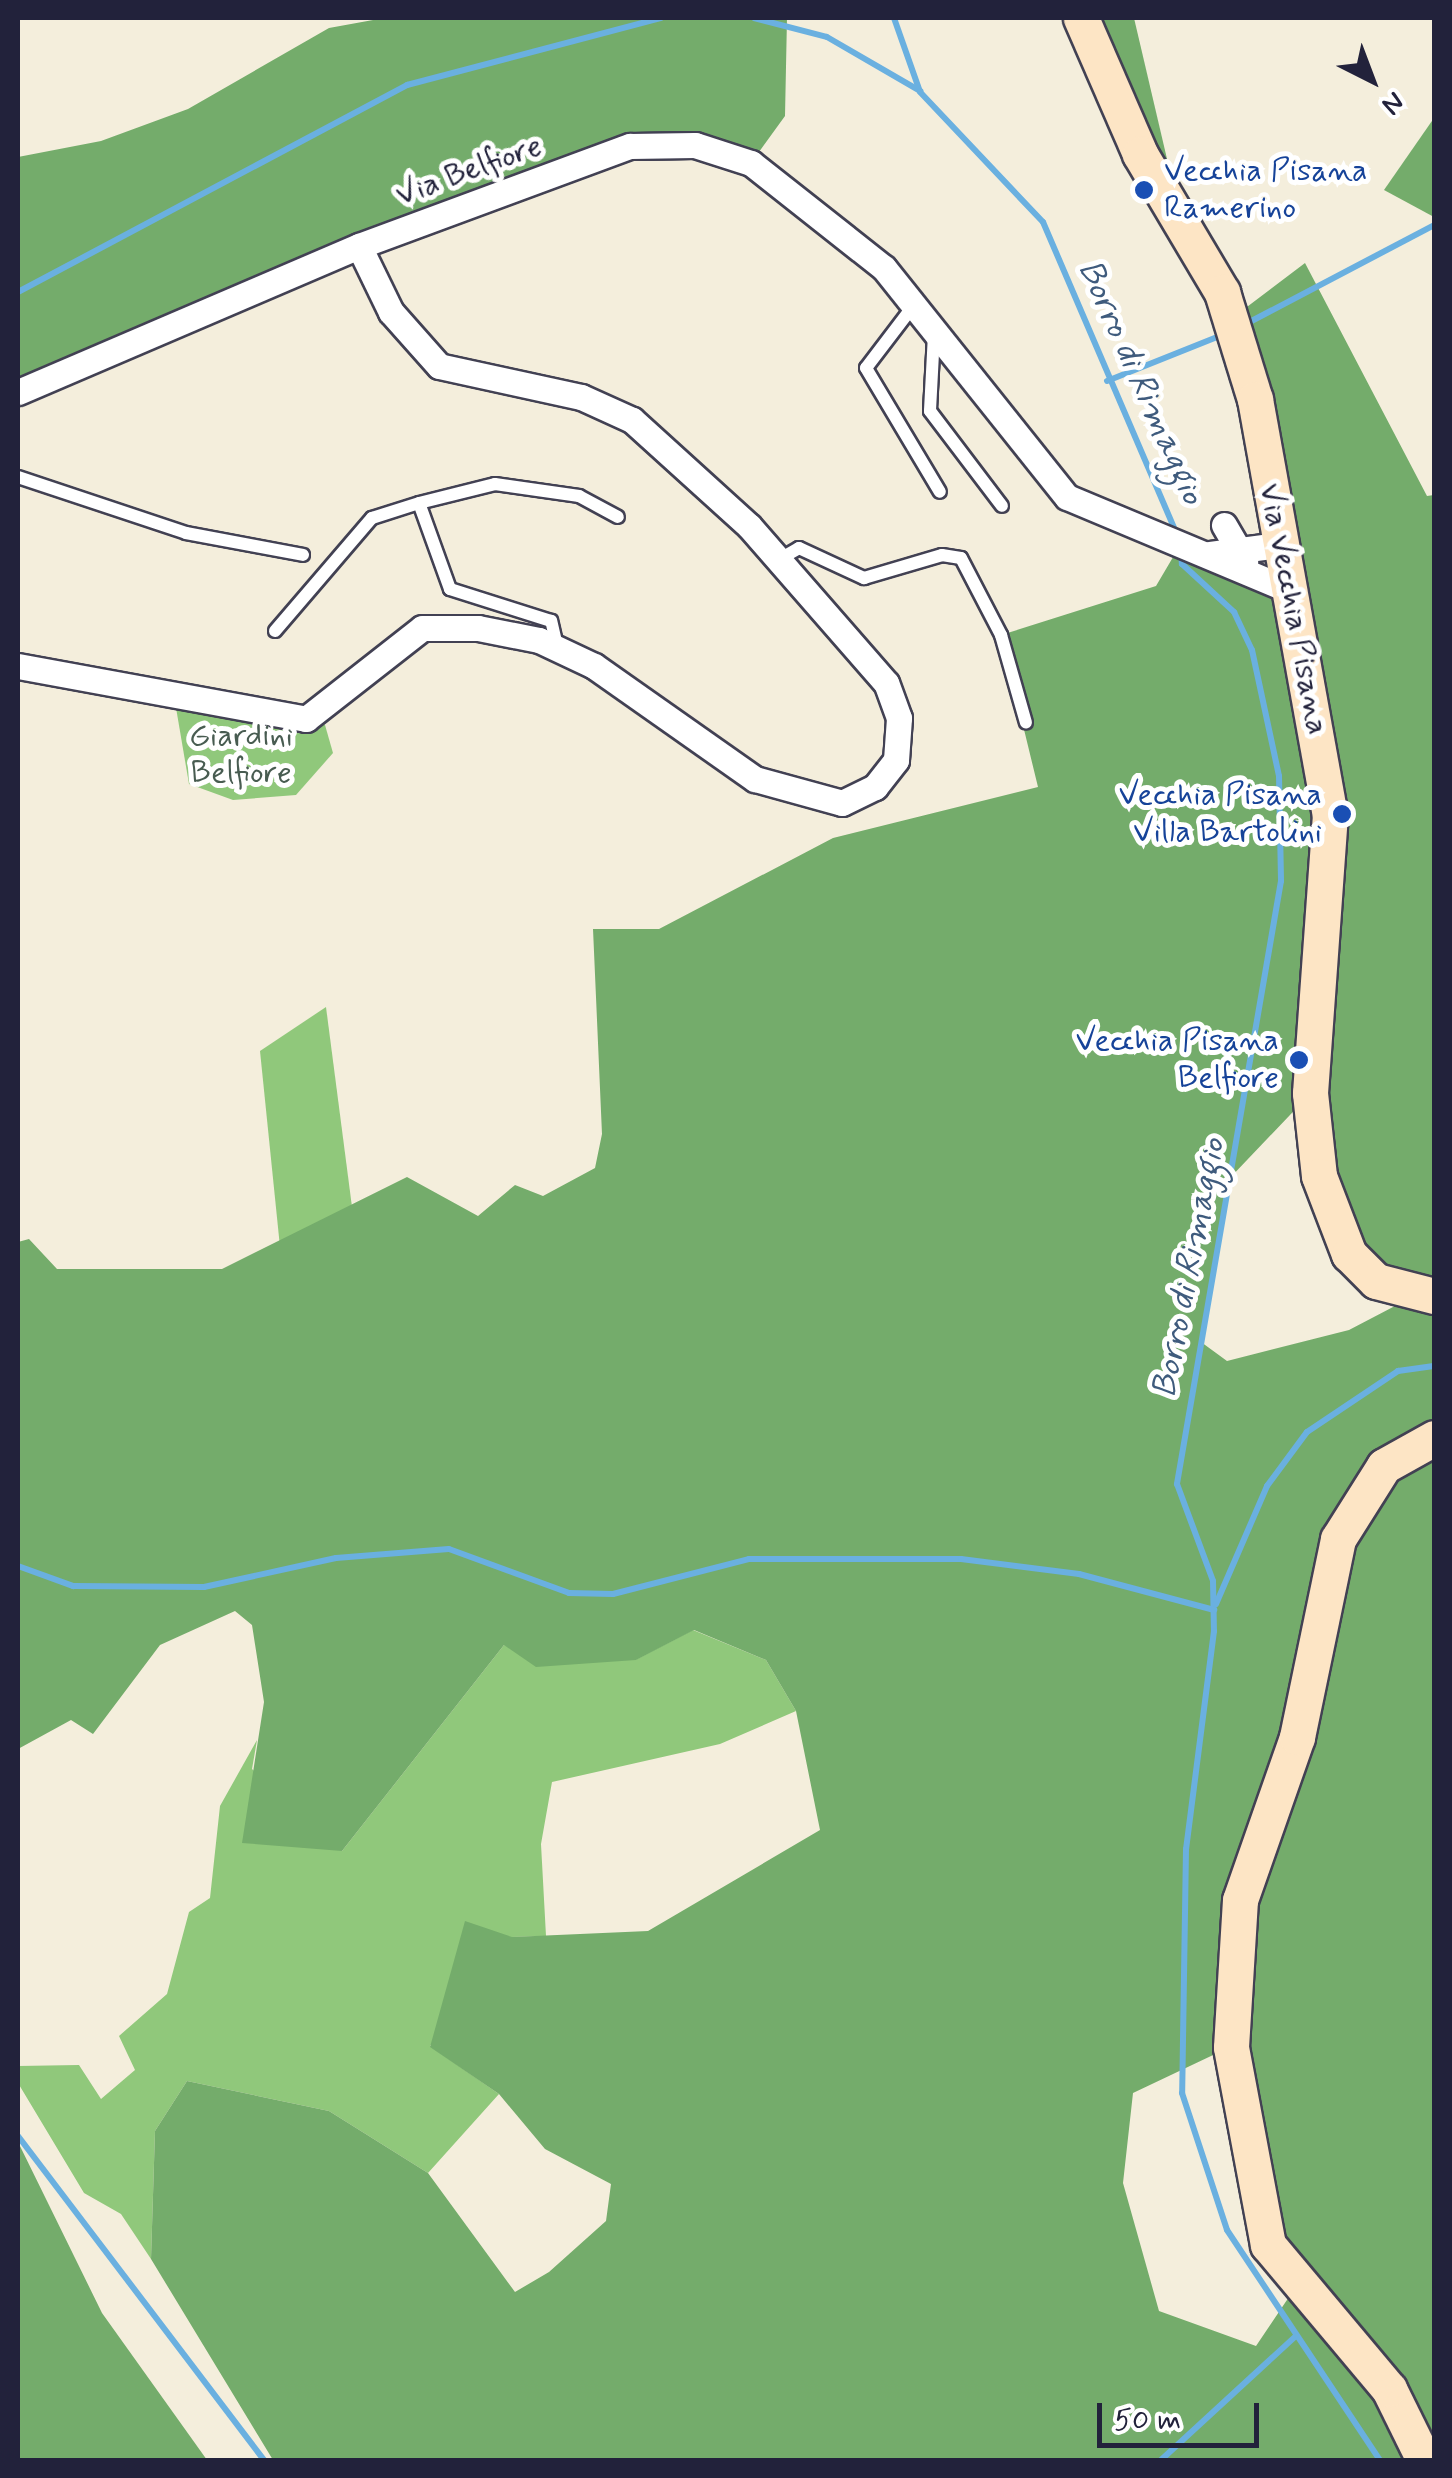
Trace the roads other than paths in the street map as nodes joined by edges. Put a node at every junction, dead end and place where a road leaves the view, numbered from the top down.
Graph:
1 (1081, 18) edge
2 (359, 246) junction
3 (914, 305) junction
4 (934, 332) junction
5 (18, 392) edge
6 (18, 477) edge
7 (940, 492) dead end
8 (418, 503) junction
9 (1002, 506) dead end
10 (618, 517) dead end
11 (1224, 525) dead end
12 (1278, 546) junction
13 (1239, 550) junction
14 (1210, 554) junction
15 (303, 555) dead end
16 (780, 559) junction
17 (1253, 574) junction
18 (1286, 588) junction
19 (275, 631) dead end
20 (557, 648) junction
21 (18, 666) edge
22 (1026, 723) dead end
23 (1434, 1296) edge
24 (1434, 1438) edge
25 (1424, 2460) edge

1 - 12 main road, Via Vecchia Pisana
2 - 3 street, Via Belfiore
2 - 5 street, Via Belfiore
2 - 16 street
3 - 4 street, Via Belfiore
3 - 7 lane
4 - 9 lane
4 - 14 street, Via Belfiore
6 - 15 lane
8 - 10 lane
8 - 19 lane
8 - 20 lane
11 - 13 street
12 - 13 street, Via Belfiore
12 - 18 main road, Via Vecchia Pisana
13 - 14 street, Via Belfiore
13 - 17 street
14 - 17 street, Via Belfiore
16 - 20 street
16 - 22 lane
17 - 18 street, Via Belfiore
18 - 23 main road, Via Vecchia Pisana
20 - 21 street
24 - 25 main road

